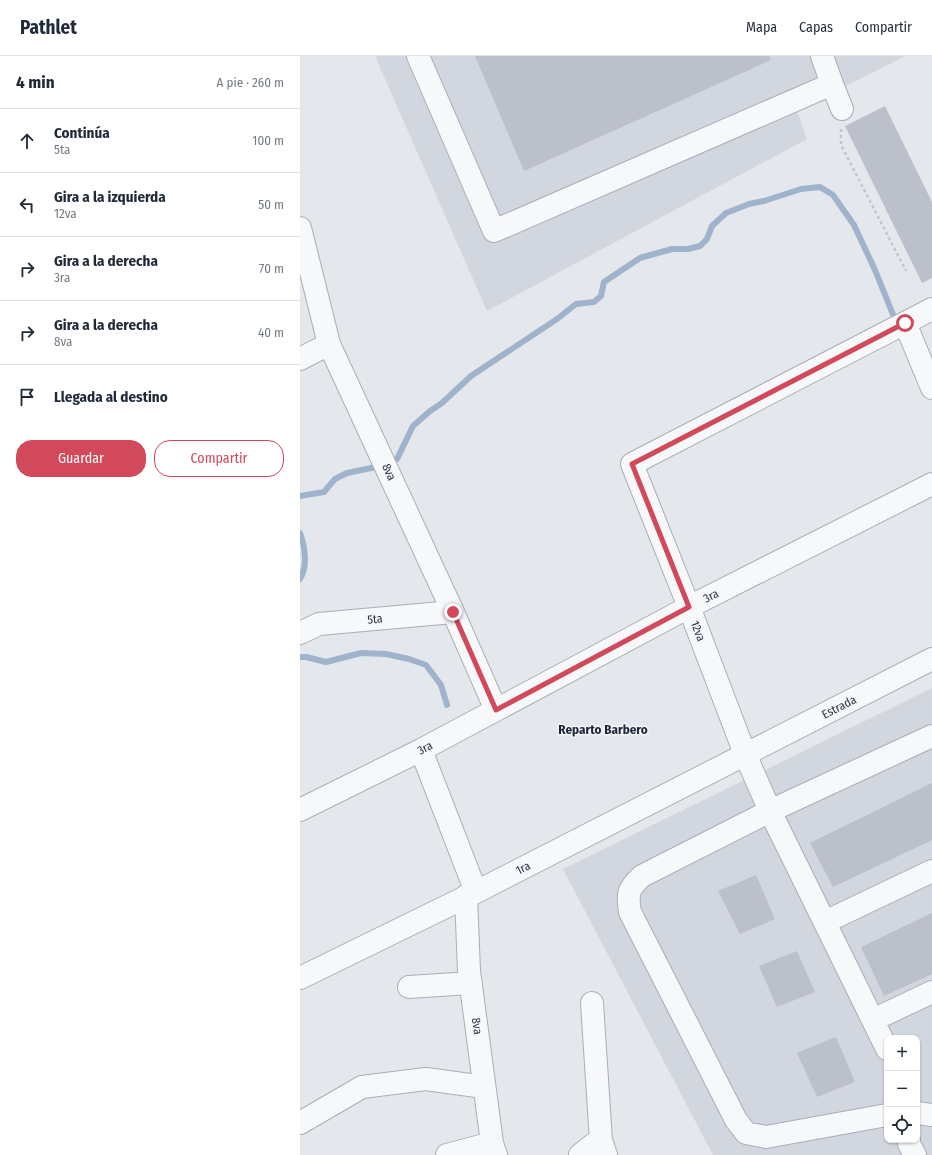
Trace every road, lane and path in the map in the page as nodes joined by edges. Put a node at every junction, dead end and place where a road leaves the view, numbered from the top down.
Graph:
1 (418, 56) edge
2 (822, 56) edge
3 (832, 84) junction
4 (842, 109) joint
5 (300, 228) edge
6 (906, 271) dead end
7 (932, 310) edge
8 (905, 323) junction
9 (329, 344) junction
10 (300, 359) edge
11 (932, 388) edge
12 (932, 484) edge
13 (689, 607) junction
14 (453, 612) junction
15 (300, 633) edge
16 (932, 659) edge
17 (496, 710) junction
18 (932, 736) edge
19 (421, 750) junction
20 (745, 754) junction
21 (300, 810) edge
22 (770, 812) junction
23 (932, 871) edge
24 (471, 894) junction
25 (825, 922) junction
26 (300, 978) edge
27 (471, 983) junction
28 (409, 987) dead end
29 (932, 992) edge
30 (592, 1002) dead end
31 (873, 1020) junction
32 (884, 1043) edge
33 (484, 1087) junction
34 (920, 1113) edge
35 (932, 1115) edge
36 (884, 1116) edge
37 (300, 1123) edge
38 (909, 1143) edge
39 (494, 1149) edge
40 (604, 1150) edge
41 (447, 1155) edge
42 (580, 1155) edge
43 (915, 1155) edge

1 - 3 street
2 - 3 street
3 - 4 street
4 - 6 path
5 - 9 street, 8va
7 - 8 street
8 - 11 street
8 - 13 street, 12va
9 - 10 street
9 - 14 street, 8va
12 - 13 street, 3ra
13 - 17 street, 3ra
13 - 20 street, 12va
14 - 15 street, 5ta
14 - 17 street, 8va
16 - 20 street, Estrada
17 - 19 street, 3ra
18 - 22 street
19 - 21 street, 3ra
19 - 24 street, 8va
20 - 22 street, 12va
20 - 24 street, 1ra
22 - 25 street, 12va
22 - 36 street
23 - 25 street
24 - 26 street, 1ra
24 - 27 street, 8va
25 - 31 street, 12va
27 - 28 street
27 - 33 street, 8va
29 - 31 street
30 - 40 street
31 - 32 street, 12va
33 - 37 street
33 - 39 street, 8va
34 - 35 street
38 - 43 street
39 - 41 street
40 - 42 street

